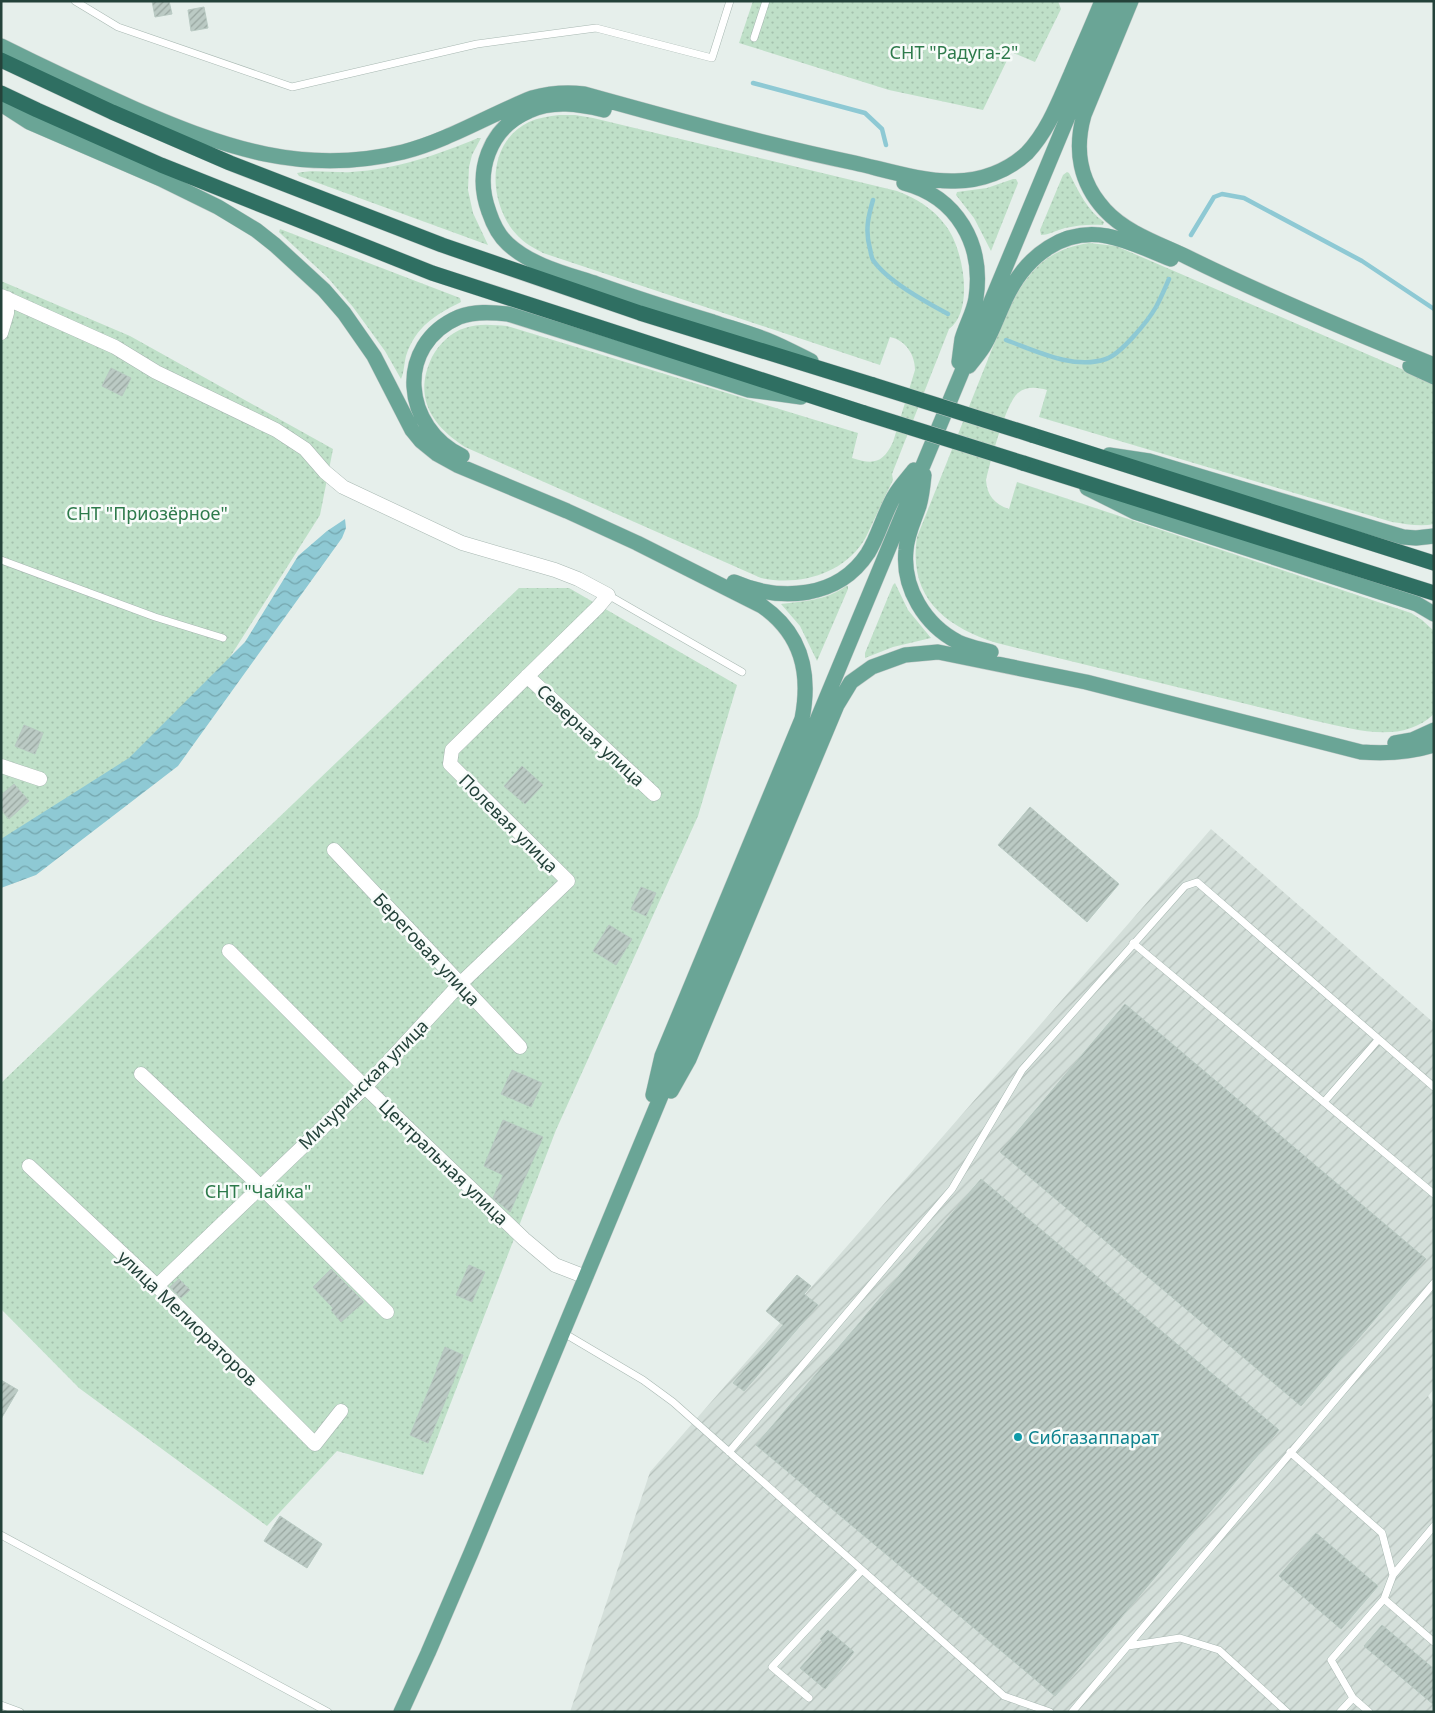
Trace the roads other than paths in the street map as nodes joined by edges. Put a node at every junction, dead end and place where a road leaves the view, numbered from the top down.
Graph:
1 (75, 1) edge
2 (730, 1) edge
3 (766, 1) edge
4 (1102, 1) edge
5 (1116, 1) edge
6 (1131, 1) edge
7 (754, 38) dead end
8 (1, 46) edge
9 (1, 60) edge
10 (1, 93) edge
11 (1, 104) edge
12 (1, 108) edge
13 (30, 122) junction
14 (713, 130) junction
15 (96, 137) junction
16 (804, 152) junction
17 (1227, 277) junction
18 (4, 297) edge
19 (1330, 323) junction
20 (1, 334) edge
21 (1434, 365) edge
22 (835, 373) junction
23 (1434, 377) edge
24 (957, 381) junction
25 (825, 401) junction
26 (1072, 448) junction
27 (927, 454) junction
28 (1063, 476) junction
29 (567, 511) junction
30 (1434, 536) edge
31 (637, 543) junction
32 (1, 560) edge
33 (1434, 563) edge
34 (1434, 593) edge
35 (608, 595) junction
36 (1434, 614) edge
37 (223, 638) dead end
38 (742, 672) dead end
39 (527, 676) junction
40 (1086, 682) junction
41 (1208, 712) junction
42 (1434, 730) edge
43 (1434, 745) edge
44 (1, 766) edge
45 (40, 779) dead end
46 (654, 794) dead end
47 (334, 850) dead end
48 (568, 881) joint
49 (1133, 943) junction
50 (229, 951) dead end
51 (460, 984) junction
52 (1378, 1040) junction
53 (520, 1046) dead end
54 (141, 1074) dead end
55 (365, 1087) junction
56 (1434, 1087) edge
57 (1324, 1102) junction
58 (641, 1142) junction
59 (29, 1166) dead end
60 (260, 1186) junction
61 (1434, 1194) edge
62 (586, 1277) junction
63 (1434, 1283) edge
64 (157, 1286) junction
65 (387, 1312) dead end
66 (562, 1332) junction
67 (341, 1412) dead end
68 (729, 1452) junction
69 (1290, 1452) junction
70 (1434, 1526) edge
71 (1, 1535) edge
72 (862, 1570) junction
73 (1393, 1575) junction
74 (1384, 1599) junction
75 (1434, 1642) edge
76 (1128, 1646) junction
77 (809, 1698) dead end
78 (1353, 1698) junction
79 (1, 1706) edge
80 (20, 1712) edge
81 (328, 1712) edge
82 (401, 1712) edge
83 (1050, 1712) edge
84 (1072, 1712) edge
85 (1287, 1712) edge
86 (1340, 1712) edge
87 (1369, 1712) edge

1 - 2 lane
3 - 7 lane
4 - 16 main road
5 - 24 main road
6 - 17 main road
8 - 14 main road
9 - 22 highway
10 - 15 highway
11 - 13 main road
12 - 13 street
13 - 15 street
13 - 29 main road
14 - 16 main road
14 - 22 main road
15 - 25 highway
16 - 24 main road
17 - 19 main road
17 - 24 main road
18 - 20 street
18 - 35 street
19 - 21 main road
19 - 23 main road
22 - 26 highway, bridge
24 - 27 main road
25 - 28 highway, bridge
25 - 29 main road
26 - 30 main road
26 - 33 highway
27 - 31 main road
27 - 40 main road
27 - 58 main road
28 - 34 highway
28 - 36 main road
29 - 31 main road
31 - 58 main road
32 - 37 lane
35 - 38 lane
35 - 39 street
39 - 46 street, Северная улица
39 - 48 street, Полевая улица
40 - 41 main road
40 - 58 main road
41 - 42 main road
41 - 43 main road
44 - 45 street
47 - 51 street, Береговая улица
48 - 51 street, Мичуринская улица
49 - 52 lane
49 - 57 lane
49 - 68 lane
50 - 55 street, Центральная улица
51 - 53 street, Береговая улица
51 - 55 street, Мичуринская улица
52 - 56 lane
52 - 57 lane
54 - 60 street
55 - 60 street, Мичуринская улица
55 - 62 street, Центральная улица
57 - 61 lane
58 - 62 main road
59 - 64 street, улица Мелиораторов
60 - 64 street, Мичуринская улица
60 - 65 street
62 - 66 main road
63 - 69 lane
64 - 67 street, улица Мелиораторов
66 - 68 lane
66 - 82 main road
68 - 72 lane
69 - 73 lane
69 - 76 lane
70 - 73 lane
71 - 81 lane
72 - 77 lane
72 - 83 lane
73 - 74 lane
74 - 75 lane
74 - 78 lane
76 - 84 lane
76 - 85 lane
78 - 86 lane
78 - 87 lane
79 - 80 lane

